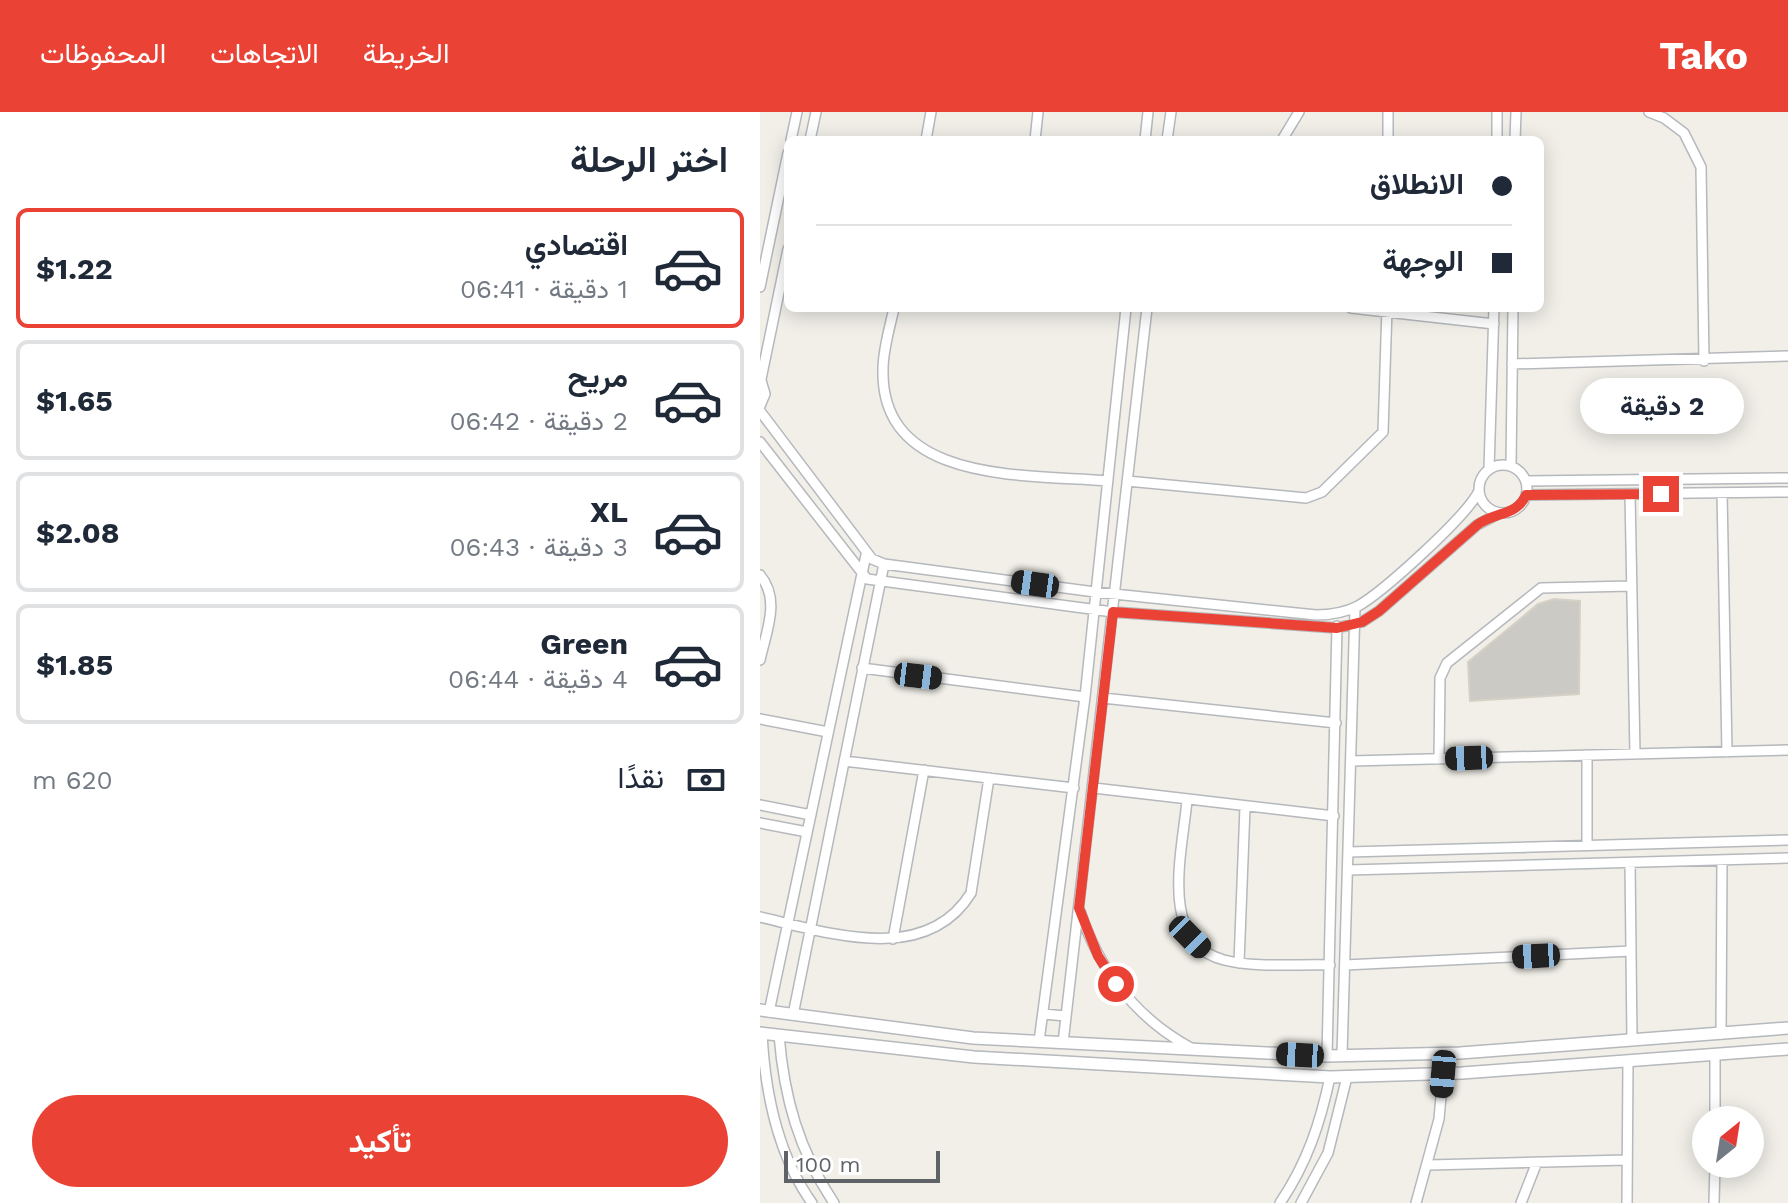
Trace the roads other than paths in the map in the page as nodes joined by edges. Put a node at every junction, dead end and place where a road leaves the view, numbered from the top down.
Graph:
1 (797, 112) edge
2 (816, 112) edge
3 (931, 112) edge
4 (1038, 112) edge
5 (1148, 112) edge
6 (1171, 112) edge
7 (1299, 112) edge
8 (1388, 112) edge
9 (1497, 112) edge
10 (1516, 112) edge
11 (1649, 112) edge
12 (792, 136) edge
13 (811, 136) edge
14 (927, 136) edge
15 (1035, 136) edge
16 (1145, 136) edge
17 (1168, 136) edge
18 (1284, 136) edge
19 (1388, 136) edge
20 (1497, 136) edge
21 (1515, 136) edge
22 (784, 171) edge
23 (784, 268) edge
24 (761, 274) edge
25 (760, 287) edge
26 (893, 312) edge
27 (1126, 312) edge
28 (1147, 312) edge
29 (1387, 312) edge
30 (1402, 312) edge
31 (1494, 312) edge
32 (1513, 312) edge
33 (1494, 324) junction
34 (1493, 352) junction
35 (1512, 352) junction
36 (1788, 356) edge
37 (1704, 361) junction
38 (1512, 364) junction
39 (761, 378) edge
40 (760, 408) edge
41 (760, 442) edge
42 (1511, 466) junction
43 (1489, 469) junction
44 (1788, 478) edge
45 (1108, 481) junction
46 (1127, 481) junction
47 (1526, 481) junction
48 (1479, 491) junction
49 (1788, 492) edge
50 (1722, 493) junction
51 (1630, 494) junction
52 (1526, 495) junction
53 (1500, 513) junction
54 (866, 555) junction
55 (884, 564) junction
56 (760, 575) edge
57 (862, 575) junction
58 (880, 582) junction
59 (1632, 586) junction
60 (1095, 592) junction
61 (1115, 594) junction
62 (1355, 608) junction
63 (1093, 609) junction
64 (1113, 612) junction
65 (1336, 614) junction
66 (1354, 624) junction
67 (1337, 628) junction
68 (760, 660) edge
69 (862, 668) junction
70 (1085, 697) junction
71 (1103, 698) junction
72 (760, 719) edge
73 (1336, 723) junction
74 (828, 732) junction
75 (1788, 750) edge
76 (1727, 752) junction
77 (1635, 754) junction
78 (1587, 755) junction
79 (1439, 759) junction
80 (844, 761) junction
81 (1351, 761) junction
82 (924, 770) junction
83 (989, 778) junction
84 (1074, 788) junction
85 (1094, 788) junction
86 (1187, 800) junction
87 (760, 805) edge
88 (1245, 807) junction
89 (811, 815) junction
90 (1334, 816) junction
91 (760, 823) edge
92 (807, 832) junction
93 (1788, 840) edge
94 (1587, 845) junction
95 (1348, 852) junction
96 (1788, 858) edge
97 (1722, 860) junction
98 (1630, 863) junction
99 (1348, 870) junction
100 (1079, 908) junction
101 (760, 917) edge
102 (787, 923) junction
103 (810, 928) junction
104 (893, 939) junction
105 (1631, 951) junction
106 (1239, 963) junction
107 (1330, 965) junction
108 (1345, 965) junction
109 (764, 1011) edge
110 (1043, 1014) junction
111 (793, 1015) junction
112 (1066, 1016) junction
113 (1788, 1028) edge
114 (761, 1033) edge
115 (1721, 1034) junction
116 (779, 1035) junction
117 (1632, 1040) junction
118 (1039, 1041) junction
119 (1063, 1043) junction
120 (1194, 1049) junction
121 (1788, 1049) edge
122 (1460, 1053) junction
123 (1715, 1054) junction
124 (1342, 1055) junction
125 (1327, 1056) junction
126 (1628, 1061) junction
127 (1462, 1073) junction
128 (1443, 1074) junction
129 (1330, 1077) junction
130 (1347, 1077) junction
131 (1715, 1106) edge
132 (1627, 1160) junction
133 (1537, 1162) junction
134 (1429, 1165) junction
135 (1715, 1178) edge
136 (812, 1203) edge
137 (834, 1203) edge
138 (1280, 1203) edge
139 (1301, 1203) edge
140 (1416, 1203) edge
141 (1521, 1203) edge
142 (1627, 1203) edge
143 (1714, 1203) edge

1 - 12 street
2 - 13 street
3 - 14 street
4 - 15 street
5 - 16 street
6 - 17 street
7 - 18 street
8 - 19 street
9 - 20 street
10 - 21 street
11 - 37 street
22 - 24 street
23 - 39 street
24 - 25 street
26 - 45 street
27 - 45 street
28 - 46 street
29 - 46 street
30 - 33 street
31 - 33 street
32 - 35 street
33 - 34 street
34 - 35 street
34 - 43 street
35 - 38 street
36 - 37 street
37 - 38 street
38 - 42 street
39 - 40 street
40 - 54 street
41 - 57 street
42 - 43 street
42 - 47 street
43 - 48 street
44 - 47 street
45 - 60 street
46 - 61 street
47 - 52 street
48 - 53 street
48 - 62 street
49 - 50 street
50 - 51 street
50 - 76 street
51 - 52 street
51 - 59 street
52 - 53 street
53 - 66 street
54 - 55 street
54 - 57 street
55 - 58 street
55 - 60 street
56 - 68 street
57 - 58 street
57 - 74 street
58 - 63 street
58 - 69 street
59 - 77 street
59 - 79 street
60 - 61 street
60 - 63 street
61 - 64 street
61 - 65 street
62 - 65 street
62 - 66 street
63 - 64 street
63 - 70 street
64 - 67 street
64 - 71 street
65 - 67 street
66 - 67 street
66 - 81 street
67 - 73 street
69 - 70 street
69 - 80 street
70 - 84 street
71 - 73 street
71 - 85 street
72 - 74 street
73 - 90 street
74 - 89 street
75 - 76 street
76 - 77 street
77 - 78 street
78 - 79 street
78 - 94 street
79 - 81 street
80 - 82 street
80 - 103 street
81 - 95 street
82 - 83 street
82 - 104 street
83 - 84 street
83 - 104 street
84 - 110 street
85 - 86 street
85 - 100 street
86 - 88 street
86 - 106 street
87 - 89 street
88 - 90 street
88 - 106 street
89 - 92 street
90 - 107 street
91 - 92 street
92 - 102 street
93 - 94 street
94 - 95 street
95 - 99 street
96 - 97 street
97 - 98 street
97 - 115 street
98 - 99 street
98 - 105 street
99 - 108 street
100 - 112 street
100 - 120 street
101 - 102 street
102 - 103 street
102 - 109 street
103 - 104 street
103 - 111 street
105 - 108 street
105 - 117 street
106 - 107 street
107 - 125 street
108 - 124 street
109 - 111 street
110 - 112 street
110 - 118 street
111 - 118 street
112 - 119 street
113 - 115 street
114 - 116 street
114 - 136 street
115 - 117 street
116 - 129 street
116 - 137 street
117 - 122 street
118 - 119 street
119 - 120 street
120 - 125 street
121 - 123 street
122 - 124 street
122 - 127 street
123 - 126 street
123 - 131 street
124 - 125 street
126 - 127 street
126 - 132 street
127 - 128 street
128 - 130 street
128 - 134 street
129 - 130 street
129 - 138 street
130 - 139 street
132 - 133 street
132 - 142 street
133 - 134 street
133 - 141 street
134 - 140 street
135 - 143 street

